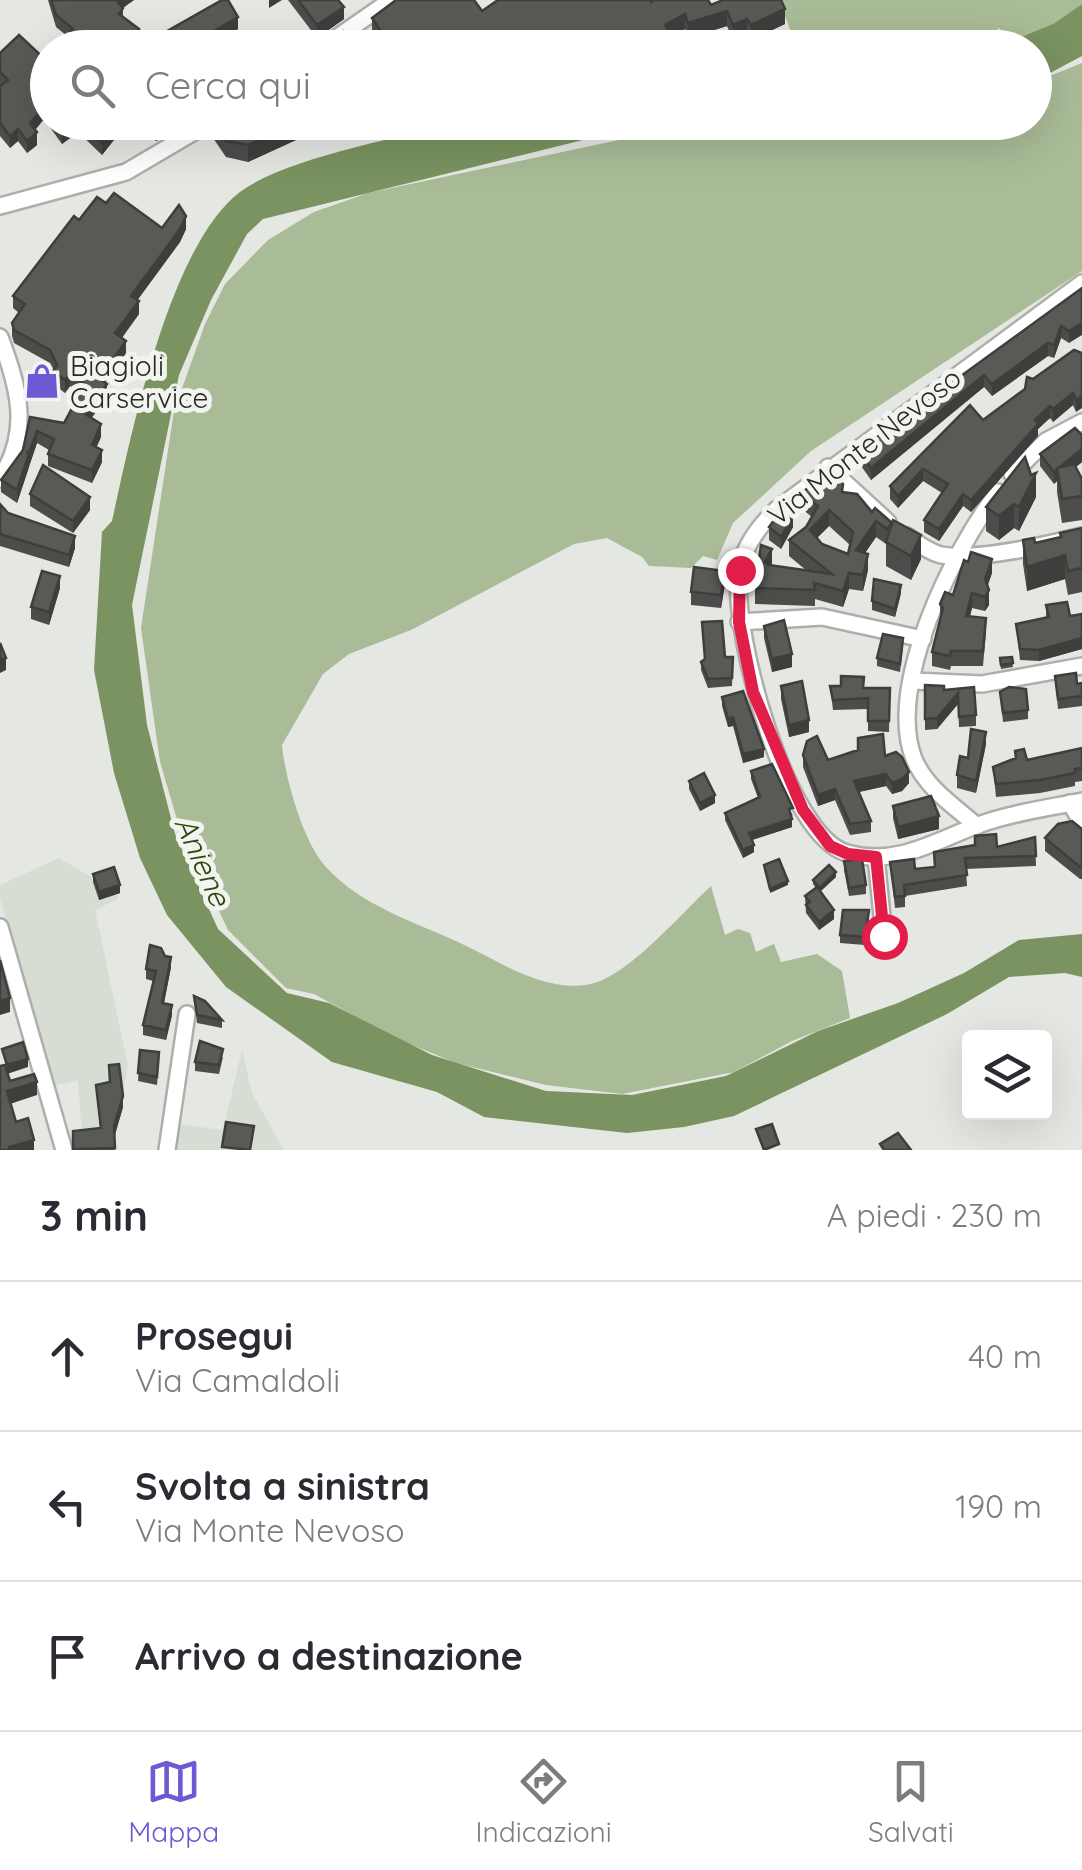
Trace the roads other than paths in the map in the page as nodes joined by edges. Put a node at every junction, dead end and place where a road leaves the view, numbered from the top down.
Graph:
1 (391, 0) edge
2 (348, 30) edge
3 (180, 140) edge
4 (0, 206) edge
5 (1082, 283) edge
6 (0, 337) edge
7 (1082, 422) edge
8 (828, 468) junction
9 (0, 479) edge
10 (1082, 536) edge
11 (958, 552) junction
12 (739, 622) junction
13 (922, 640) junction
14 (1082, 666) edge
15 (913, 681) junction
16 (1076, 802) edge
17 (1082, 823) edge
18 (978, 826) junction
19 (876, 857) junction
20 (0, 927) edge
21 (884, 936) dead end
22 (187, 1014) dead end
23 (64, 1150) edge
24 (167, 1150) edge

1 - 2 street
3 - 4 street
5 - 8 street, Via Monte Nevoso
6 - 9 street
7 - 11 street
8 - 11 street
8 - 12 street, Via Monte Nevoso
10 - 11 street
11 - 13 street
12 - 13 street
12 - 19 street, Via Monte Nevoso
13 - 15 street
14 - 15 street
15 - 18 street
16 - 17 street
16 - 18 street, Via Monte Nevoso
18 - 19 street, Via Monte Nevoso
19 - 21 street
20 - 23 street
22 - 24 street

